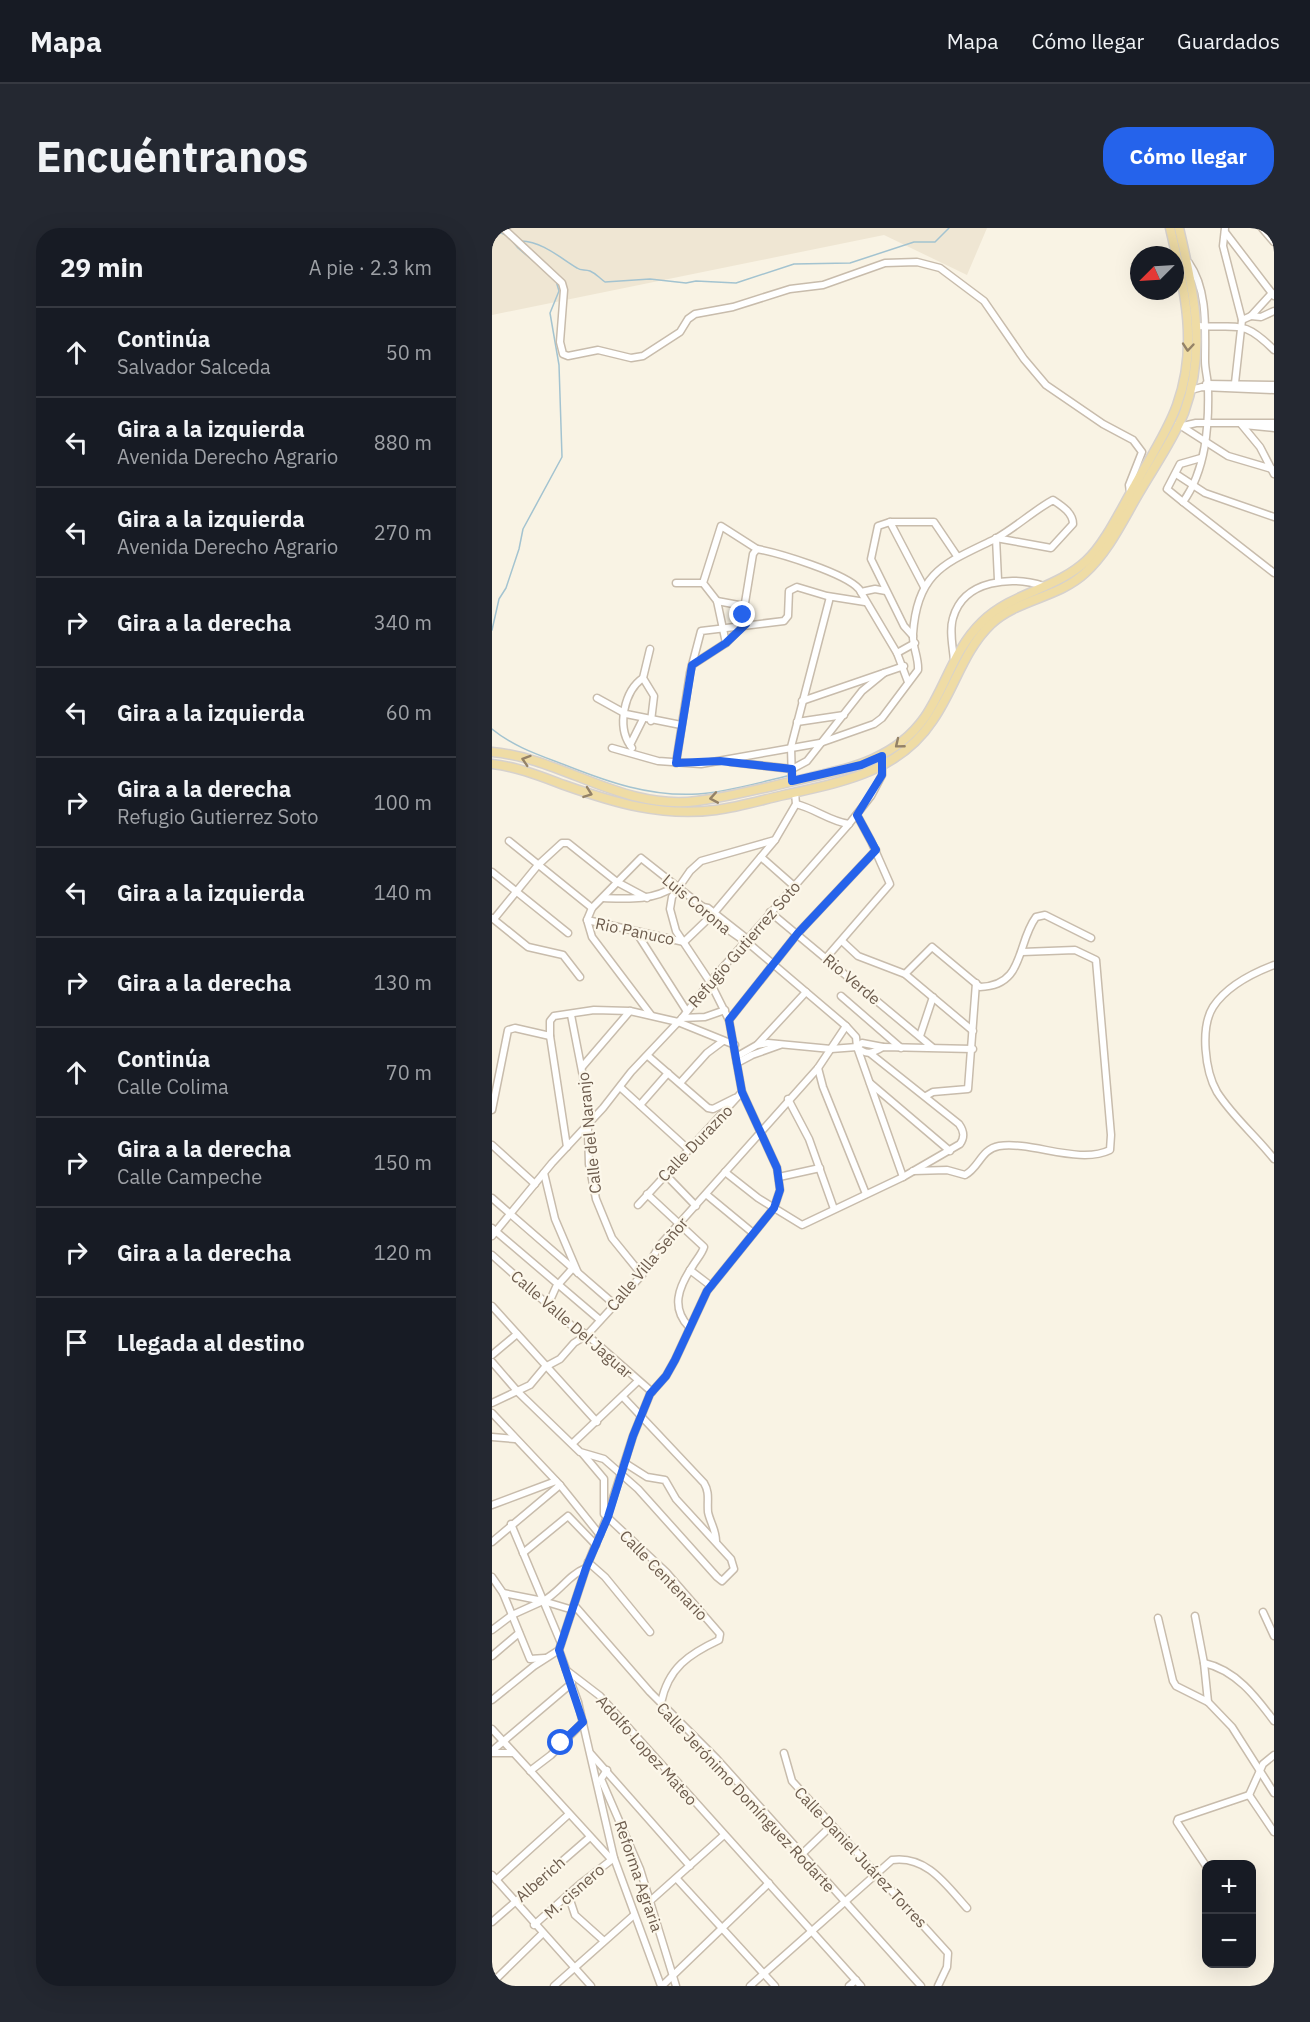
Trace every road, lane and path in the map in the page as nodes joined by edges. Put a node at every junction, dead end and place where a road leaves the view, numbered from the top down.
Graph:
1 (503, 228) edge
2 (1170, 228) edge
3 (1179, 228) edge
4 (1262, 228) edge
5 (1225, 230) edge
6 (1274, 242) edge
7 (1273, 295) edge
8 (1274, 311) edge
9 (1251, 316) junction
10 (1242, 323) junction
11 (1202, 326) junction
12 (1274, 350) edge
13 (1235, 384) junction
14 (1274, 385) edge
15 (1206, 386) junction
16 (1191, 390) junction
17 (1274, 390) edge
18 (1207, 423) junction
19 (1274, 423) edge
20 (1242, 424) junction
21 (1181, 425) junction
22 (1274, 428) edge
23 (1205, 441) junction
24 (1157, 452) junction
25 (1201, 458) junction
26 (1273, 471) edge
27 (1176, 474) junction
28 (1194, 485) junction
29 (1130, 492) junction
30 (1183, 502) junction
31 (1274, 517) edge
32 (890, 522) junction
33 (996, 538) junction
34 (757, 549) junction
35 (957, 556) junction
36 (1274, 573) edge
37 (998, 580) junction
38 (676, 583) dead end
39 (703, 583) junction
40 (924, 587) junction
41 (1048, 587) junction
42 (886, 591) junction
43 (861, 592) junction
44 (830, 597) junction
45 (717, 601) junction
46 (866, 602) junction
47 (744, 606) junction
48 (746, 624) junction
49 (724, 627) junction
50 (914, 640) junction
51 (726, 643) junction
52 (650, 649) dead end
53 (897, 652) junction
54 (954, 660) junction
55 (692, 665) junction
56 (904, 666) junction
57 (884, 673) junction
58 (643, 678) junction
59 (909, 682) junction
60 (597, 698) dead end
61 (802, 701) junction
62 (626, 714) junction
63 (845, 715) junction
64 (643, 719) junction
65 (651, 721) junction
66 (797, 722) junction
67 (681, 725) junction
68 (820, 743) junction
69 (630, 745) junction
70 (791, 747) junction
71 (612, 748) dead end
72 (492, 752) edge
73 (634, 755) junction
74 (882, 756) junction
75 (720, 761) junction
76 (676, 763) junction
77 (492, 764) edge
78 (884, 767) junction
79 (792, 769) junction
80 (792, 781) junction
81 (795, 793) junction
82 (661, 802) junction
83 (796, 804) junction
84 (661, 812) junction
85 (857, 815) junction
86 (849, 824) junction
87 (775, 840) junction
88 (509, 841) dead end
89 (876, 850) junction
90 (761, 857) junction
91 (538, 866) junction
92 (492, 872) edge
93 (617, 882) junction
94 (794, 886) junction
95 (677, 888) junction
96 (516, 891) junction
97 (647, 897) junction
98 (603, 898) junction
99 (592, 908) junction
100 (771, 912) junction
101 (712, 915) junction
102 (493, 918) edge
103 (587, 920) junction
104 (598, 923) junction
105 (568, 933) dead end
106 (798, 933) junction
107 (638, 935) junction
108 (664, 936) junction
109 (1091, 938) dead end
110 (747, 941) junction
111 (842, 941) junction
112 (684, 942) junction
113 (1022, 952) junction
114 (826, 958) junction
115 (773, 965) junction
116 (1274, 965) edge
117 (905, 974) junction
118 (580, 977) dead end
119 (710, 982) junction
120 (976, 983) junction
121 (806, 992) junction
122 (841, 996) dead end
123 (933, 997) junction
124 (686, 1010) junction
125 (725, 1010) junction
126 (630, 1011) junction
127 (571, 1015) junction
128 (651, 1015) junction
129 (680, 1020) junction
130 (729, 1020) junction
131 (846, 1026) junction
132 (974, 1031) junction
133 (550, 1036) junction
134 (920, 1036) junction
135 (723, 1041) junction
136 (782, 1044) junction
137 (757, 1045) junction
138 (735, 1046) junction
139 (857, 1047) junction
140 (883, 1047) junction
141 (933, 1047) junction
142 (902, 1048) junction
143 (831, 1049) junction
144 (973, 1049) junction
145 (871, 1054) junction
146 (648, 1056) junction
147 (737, 1060) junction
148 (582, 1068) junction
149 (818, 1068) junction
150 (668, 1073) junction
151 (869, 1082) junction
152 (680, 1083) junction
153 (620, 1087) junction
154 (740, 1094) junction
155 (926, 1096) junction
156 (788, 1099) junction
157 (640, 1106) junction
158 (492, 1110) edge
159 (590, 1124) junction
160 (761, 1130) junction
161 (492, 1145) edge
162 (567, 1147) junction
163 (688, 1149) junction
164 (950, 1151) junction
165 (1274, 1159) edge
166 (820, 1168) junction
167 (913, 1171) junction
168 (725, 1172) junction
169 (543, 1173) junction
170 (664, 1173) junction
171 (779, 1177) junction
172 (903, 1177) junction
173 (535, 1184) junction
174 (647, 1194) junction
175 (866, 1194) junction
176 (707, 1195) junction
177 (492, 1198) edge
178 (638, 1204) dead end
179 (696, 1206) junction
180 (774, 1208) junction
181 (834, 1209) junction
182 (510, 1213) junction
183 (680, 1223) junction
184 (493, 1232) edge
185 (753, 1233) junction
186 (492, 1255) edge
187 (690, 1270) junction
188 (575, 1271) junction
189 (642, 1275) junction
190 (558, 1284) junction
191 (711, 1286) junction
192 (614, 1304) junction
193 (548, 1305) junction
194 (492, 1306) edge
195 (600, 1320) junction
196 (689, 1327) junction
197 (517, 1334) junction
198 (587, 1335) junction
199 (492, 1355) edge
200 (492, 1362) edge
201 (545, 1367) junction
202 (638, 1381) junction
203 (518, 1392) junction
204 (652, 1392) junction
205 (623, 1396) junction
206 (492, 1403) edge
207 (492, 1413) edge
208 (640, 1417) junction
209 (597, 1422) junction
210 (494, 1437) edge
211 (516, 1439) junction
212 (573, 1443) junction
213 (583, 1454) junction
214 (625, 1463) junction
215 (622, 1473) junction
216 (558, 1483) junction
217 (492, 1505) edge
218 (608, 1517) junction
219 (511, 1524) junction
220 (600, 1534) junction
221 (716, 1541) junction
222 (492, 1542) edge
223 (596, 1545) junction
224 (523, 1553) junction
225 (587, 1565) junction
226 (494, 1582) edge
227 (503, 1593) junction
228 (543, 1601) junction
229 (573, 1608) junction
230 (1263, 1612) dead end
231 (512, 1615) junction
232 (1195, 1616) dead end
233 (1158, 1618) dead end
234 (492, 1630) edge
235 (650, 1632) dead end
236 (519, 1633) junction
237 (1274, 1636) edge
238 (560, 1647) junction
239 (492, 1656) edge
240 (545, 1658) junction
241 (1204, 1663) junction
242 (566, 1670) junction
243 (572, 1683) junction
244 (492, 1700) edge
245 (1208, 1702) junction
246 (661, 1703) junction
247 (1274, 1721) edge
248 (583, 1722) junction
249 (492, 1729) edge
250 (502, 1742) junction
251 (492, 1752) edge
252 (513, 1753) junction
253 (590, 1753) junction
254 (784, 1753) dead end
255 (1274, 1755) edge
256 (607, 1770) junction
257 (1261, 1770) junction
258 (530, 1771) junction
259 (601, 1779) junction
260 (596, 1785) junction
261 (1274, 1793) edge
262 (1249, 1795) junction
263 (569, 1814) junction
264 (832, 1825) junction
265 (1274, 1832) edge
266 (724, 1835) junction
267 (590, 1837) junction
268 (801, 1855) junction
269 (613, 1859) junction
270 (1202, 1860) edge
271 (690, 1866) junction
272 (876, 1873) junction
273 (494, 1878) edge
274 (677, 1879) junction
275 (769, 1883) junction
276 (568, 1894) junction
277 (514, 1902) junction
278 (649, 1902) junction
279 (843, 1902) junction
280 (967, 1908) dead end
281 (634, 1915) junction
282 (534, 1925) junction
283 (492, 1927) edge
284 (723, 1928) junction
285 (812, 1932) junction
286 (543, 1934) junction
287 (604, 1941) junction
288 (574, 1967) junction
289 (764, 1974) junction
290 (672, 1976) junction
291 (492, 1983) edge
292 (859, 1984) edge
293 (554, 1986) edge
294 (591, 1986) edge
295 (662, 1986) edge
296 (676, 1986) edge
297 (750, 1986) edge
298 (775, 1986) edge
299 (849, 1986) edge
300 (921, 1986) edge
301 (938, 1986) edge

1 - 29 street
2 -> 24 main road
3 - 11 main road
4 - 6 street
5 - 7 street
5 - 10 street
7 - 9 street
8 - 9 street
9 - 10 street
10 - 11 street
10 - 12 street
10 - 13 street
11 - 15 street
11 - 16 main road
13 - 14 street
13 - 15 street
15 - 16 street
15 - 17 street
15 - 18 street
16 - 21 main road
18 - 20 street
18 - 21 street
18 - 23 street
19 - 20 street
20 - 22 street
20 - 26 street
21 - 23 street
21 - 24 main road
23 - 25 street
23 - 26 street
24 - 29 main road
24 - 78 main road
25 - 27 street
25 - 28 street
27 - 28 street
27 - 30 street
28 - 30 street
28 - 31 street
29 - 41 main road
30 - 36 street
32 - 35 street
32 - 40 street
32 - 42 street
33 - 33 street
33 - 35 street
33 - 37 street
34 - 39 street
34 - 43 street
34 - 47 street
35 - 40 street
37 - 41 street
37 - 54 street
38 - 39 street
39 - 45 street
40 - 50 street
41 - 54 main road
42 - 43 street
42 - 50 street
43 - 46 street
44 - 46 street
44 - 48 street
44 - 61 street
45 - 47 street
45 - 49 street
46 - 53 street
47 - 48 street
48 - 49 street
48 - 51 street
49 - 51 street
49 - 55 street
50 - 53 street
50 - 59 street
51 - 55 street
52 - 58 street
53 - 56 street
54 -> 74 main road
55 - 67 street
56 - 57 street
56 - 59 street
57 - 61 street
57 - 63 street
58 - 62 street
58 - 65 street
59 - 68 street
60 - 62 street
61 - 66 street
62 - 64 street
62 - 69 street
63 - 66 street
63 - 68 street
64 - 65 street
64 - 69 street
65 - 67 street
66 - 70 street
67 - 76 street
68 - 70 street
68 - 79 street
69 - 73 street
70 - 75 street
70 - 79 street
71 - 73 street
82 -> 72 main road
73 - 76 street
74 - 78 street
74 - 80 main road
75 - 76 street
75 - 79 street
77 -> 84 main road
78 - 81 main road
78 - 85 street, Refugio Gutierrez Soto
79 - 80 street
80 -> 82 main road
81 - 83 street
81 - 84 main road
82 - 84 main road
83 - 86 street
83 - 87 street
85 - 86 street, Refugio Gutierrez Soto
85 - 89 street
86 - 94 street, Refugio Gutierrez Soto
87 - 90 street
87 - 95 street
88 - 91 street
89 - 106 street
89 - 111 street
90 - 94 street
90 - 101 street
91 - 93 street
91 - 96 street
91 - 99 street
92 - 96 street
93 - 95 street, Luis Corona
93 - 97 street
93 - 98 street
94 - 100 street, Refugio Gutierrez Soto
95 - 97 street
95 - 101 street, Luis Corona
95 - 112 street
96 - 102 street
96 - 105 street
97 - 98 street
98 - 99 street
99 - 103 street
100 - 106 street, Rio Verde
100 - 110 street, Refugio Gutierrez Soto
101 - 110 street, Luis Corona
101 - 112 street
102 - 118 street
103 - 104 street, Rio Panuco
103 - 128 street
104 - 107 street
104 - 108 street, Rio Panuco
106 - 114 street, Rio Verde
106 - 115 street
107 - 108 street
107 - 124 street
108 - 112 street, Rio Panuco
109 - 113 street
110 - 115 street, Luis Corona
110 - 119 street, Refugio Gutierrez Soto
111 - 114 street
111 - 117 street
112 - 119 street
113 - 120 street
113 - 167 street
114 - 134 street, Rio Verde
115 - 121 street, Luis Corona
115 - 130 street
116 - 165 street
117 - 120 street
117 - 123 street
119 - 124 street, Refugio Gutierrez Soto
119 - 125 street
120 - 132 street
121 - 131 street, Luis Corona
121 - 137 street
122 - 142 street
123 - 132 street
123 - 134 street
124 - 129 street, Refugio Gutierrez Soto
125 - 129 street
125 - 130 street
126 - 127 street
126 - 128 street
126 - 148 street
127 - 133 street
127 - 148 street, Calle del Naranjo
128 - 129 street
129 - 135 street
129 - 146 street, Refugio Gutierrez Soto
130 - 138 street
131 - 139 street, Luis Corona
131 - 143 street, Calle Villa Señor
132 - 144 street
133 - 158 street
133 - 162 street
134 - 141 street, Rio Verde
135 - 138 street
135 - 152 street
136 - 137 street
136 - 143 street
136 - 147 street
137 - 147 street
138 - 147 street
139 - 140 street
139 - 143 street
139 - 145 street
139 - 151 street, Luis Corona
140 - 142 street
140 - 145 street
141 - 142 street
141 - 144 street
143 - 149 street, Calle Villa Señor
144 - 155 street
145 - 155 street
146 - 150 street
146 - 153 street, Refugio Gutierrez Soto
147 - 154 street
148 - 159 street, Calle del Naranjo
149 - 156 street, Calle Villa Señor
149 - 175 street
150 - 152 street
150 - 157 street
151 - 164 street
151 - 172 street, Luis Corona
152 - 154 street
153 - 157 street
153 - 159 street, Refugio Gutierrez Soto
154 - 160 street
154 - 163 street, Calle Durazno
155 - 164 street
156 - 160 street, Calle Villa Señor
156 - 166 street
157 - 163 street
159 - 162 street, Refugio Gutierrez Soto
159 - 189 street, Calle del Naranjo
160 - 168 street, Calle Villa Señor
160 - 171 street
161 - 173 street
162 - 169 street, Refugio Gutierrez Soto
163 - 170 street, Calle Durazno
164 - 167 street
166 - 171 street
166 - 181 street
167 - 172 street
168 - 176 street, Calle Villa Señor
168 - 180 street
169 - 173 street, Refugio Gutierrez Soto
169 - 188 street
170 - 174 street, Calle Durazno
170 - 179 street
171 - 180 street
172 - 175 street
173 - 182 street, Refugio Gutierrez Soto
174 - 178 street, Calle Durazno
174 - 183 street
175 - 181 street
176 - 179 street, Calle Villa Señor
176 - 185 street
177 - 182 street
179 - 183 street, Calle Villa Señor
180 - 181 street
180 - 185 street
182 - 184 street, Refugio Gutierrez Soto
182 - 188 street
183 - 187 street
183 - 189 street, Calle Villa Señor
184 - 190 street
185 - 191 street
186 - 193 street, Calle Valle Del Jaguar
187 - 191 street
187 - 196 street
188 - 190 street
188 - 192 street
189 - 192 street, Calle Villa Señor
190 - 193 street
190 - 195 street
191 - 196 street
192 - 195 street, Calle Villa Señor
193 - 198 street, Calle Valle Del Jaguar
194 - 197 street
195 - 198 street, Calle Villa Señor
196 - 204 street
197 - 199 street
197 - 201 street
198 - 201 street, Calle Villa Señor
198 - 202 street, Calle Valle Del Jaguar
200 - 203 street
201 - 203 street, Calle Villa Señor
201 - 209 street
202 - 204 street, Calle Valle Del Jaguar
202 - 205 street
203 - 206 street, Calle Villa Señor
203 - 212 street
204 - 208 street
205 - 208 street
205 - 209 street
207 - 211 street
208 - 214 street
208 - 221 street
209 - 212 street
210 - 211 street
211 - 216 street
212 - 213 street
213 - 215 street
213 - 218 street
214 - 215 street
214 - 221 street
215 - 218 street
215 - 221 street
216 - 217 street
216 - 219 street
216 - 220 street
218 - 220 street
218 - 246 street, Calle Centenario
219 - 222 street
219 - 224 street
220 - 223 street
223 - 224 street
223 - 225 street
224 - 228 street
225 - 228 street
225 - 229 street
225 - 235 street
226 - 227 street
227 - 228 street
227 - 231 street
228 - 229 street
228 - 231 street
228 - 238 street
229 - 238 street
229 - 246 street, Calle Jerónimo Domínguez Rodarte
230 - 237 street
231 - 234 street
231 - 236 street
232 - 241 street
233 - 245 street
236 - 239 street
236 - 240 street
238 - 240 street
238 - 242 street
240 - 244 street
241 - 245 street
241 - 247 street
242 - 243 street
242 - 266 street, Adolfo Lopez Mateo
243 - 248 street
243 - 250 street
245 - 257 street
246 - 268 street, Calle Jerónimo Domínguez Rodarte
248 - 253 street
248 - 258 street
249 - 250 street
250 - 251 street
250 - 252 street
251 - 252 street
252 - 258 street
253 - 256 street
253 - 260 street
254 - 264 street, Calle Daniel Juárez Torres
255 - 257 street
256 - 259 street
256 - 271 street
257 - 261 street
257 - 262 street
258 - 263 street
259 - 260 street
259 - 278 street, Reforma Agraria
260 - 269 street
262 - 265 street
262 - 270 street
263 - 267 street
263 - 273 street
264 - 268 street
264 - 272 street, Calle Daniel Juárez Torres
266 - 271 street
266 - 275 street, Adolfo Lopez Mateo
267 - 269 street
267 - 277 street, Alberich
268 - 279 street, Calle Jerónimo Domínguez Rodarte
269 - 276 street, M. cisnero
269 - 281 street
271 - 274 street
272 - 279 street
272 - 280 street
272 - 301 street, Calle Daniel Juárez Torres
273 - 277 street
274 - 278 street
274 - 284 street
275 - 284 street
275 - 285 street, Adolfo Lopez Mateo
276 - 282 street, M. cisnero
276 - 287 street
277 - 282 street
277 - 283 street, Alberich
278 - 290 street, Reforma Agraria
279 - 285 street
279 - 300 street, Calle Jerónimo Domínguez Rodarte
281 - 287 street
281 - 295 street
282 - 286 street
284 - 289 street
284 - 290 street
285 - 289 street
285 - 292 street, Adolfo Lopez Mateo
286 - 288 street
286 - 291 street
287 - 288 street
288 - 293 street
288 - 294 street
289 - 297 street
289 - 298 street
290 - 295 street
290 - 296 street, Reforma Agraria
292 - 299 street

